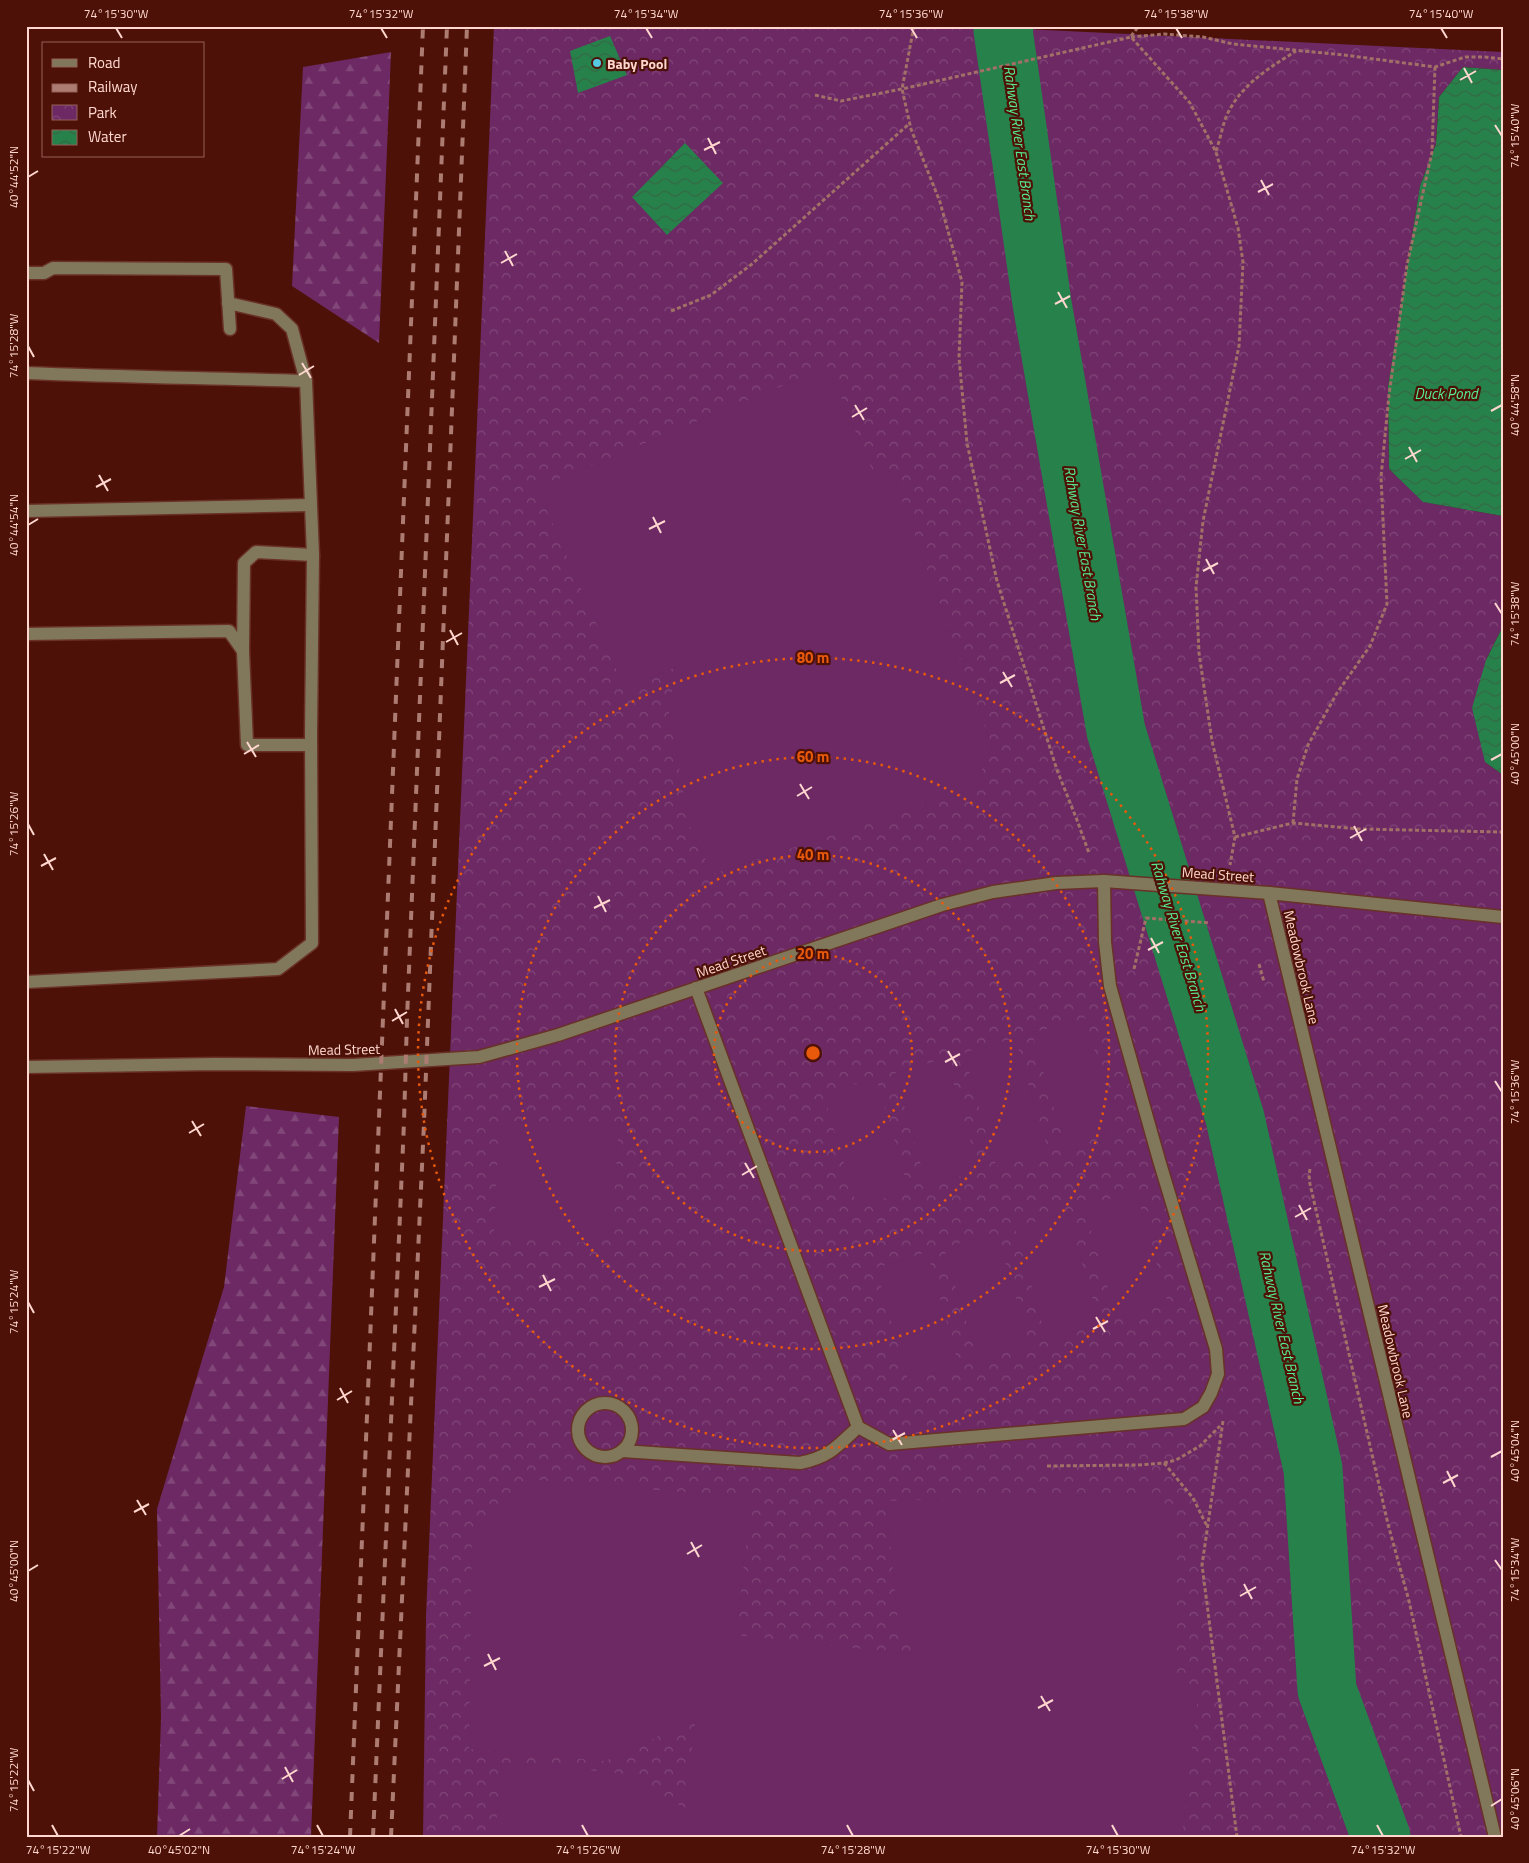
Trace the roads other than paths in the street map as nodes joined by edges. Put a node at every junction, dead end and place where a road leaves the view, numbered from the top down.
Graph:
1 (26, 273) edge
2 (228, 303) junction
3 (230, 330) dead end
4 (26, 373) edge
5 (306, 381) junction
6 (310, 505) junction
7 (26, 511) edge
8 (313, 555) junction
9 (26, 634) edge
10 (243, 651) junction
11 (311, 745) junction
12 (1104, 881) junction
13 (1269, 893) junction
14 (1503, 917) edge
15 (26, 982) edge
16 (696, 988) junction
17 (26, 1067) edge
18 (858, 1427) junction
19 (622, 1451) junction
20 (1495, 1837) edge

1 - 2 street
2 - 3 street
2 - 5 street
4 - 5 street
5 - 6 street
6 - 7 street
6 - 8 street
8 - 10 street
8 - 11 street
9 - 10 street
10 - 11 street
11 - 15 street
12 - 13 street, Mead Street
12 - 16 street, Mead Street
12 - 18 street
13 - 14 street, Mead Street
13 - 20 street, Meadowbrook Lane
16 - 17 street, Mead Street
16 - 18 street
18 - 19 street
19 - 19 street

